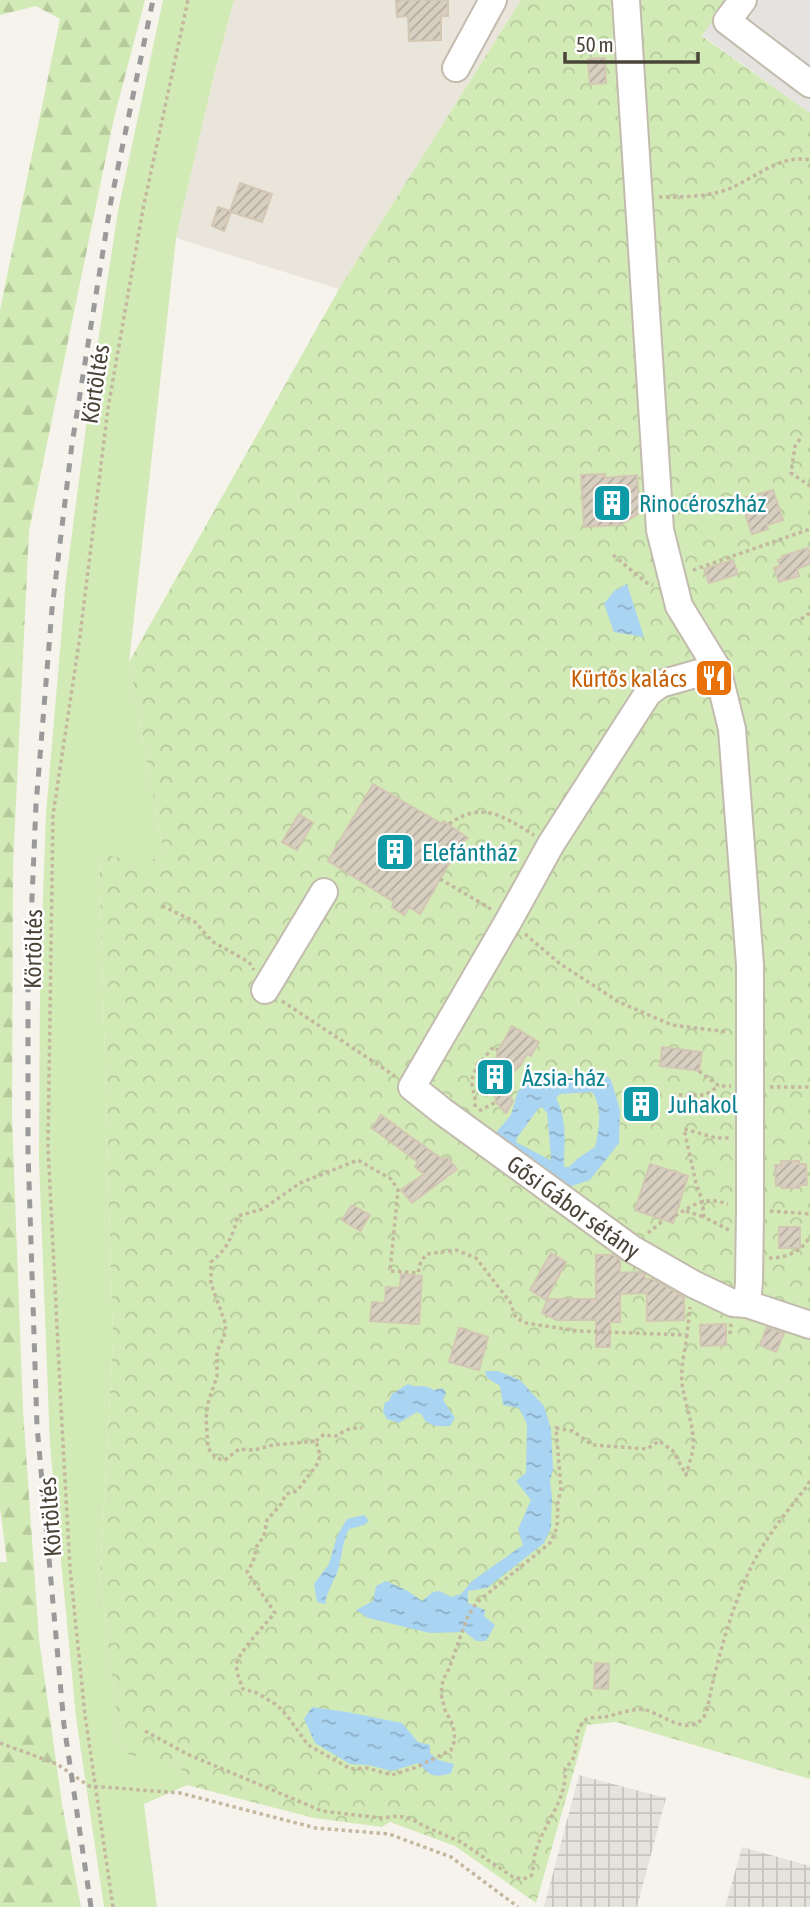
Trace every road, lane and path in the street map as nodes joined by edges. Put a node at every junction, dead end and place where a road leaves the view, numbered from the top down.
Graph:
1 (188, 0) edge
2 (493, 0) edge
3 (626, 0) edge
4 (743, 0) edge
5 (456, 68) dead end
6 (810, 84) edge
7 (810, 160) edge
8 (638, 197) junction
9 (800, 439) dead end
10 (810, 486) edge
11 (810, 529) edge
12 (613, 555) dead end
13 (673, 585) junction
14 (810, 613) edge
15 (801, 619) dead end
16 (718, 668) junction
17 (449, 824) dead end
18 (551, 844) junction
19 (440, 879) dead end
20 (324, 892) dead end
21 (509, 920) junction
22 (265, 990) dead end
23 (751, 1034) junction
24 (498, 1050) dead end
25 (719, 1086) dead end
26 (672, 1095) dead end
27 (496, 1102) dead end
28 (751, 1139) junction
29 (702, 1200) junction
30 (684, 1210) junction
31 (751, 1210) junction
32 (810, 1214) edge
33 (675, 1216) dead end
34 (704, 1217) junction
35 (810, 1236) edge
36 (749, 1250) junction
37 (693, 1284) junction
38 (747, 1304) junction
39 (810, 1325) edge
40 (687, 1335) junction
41 (362, 1428) dead end
42 (316, 1441) junction
43 (810, 1480) edge
44 (145, 1731) dead end
45 (0, 1743) edge
46 (113, 1907) edge
47 (519, 1907) edge

1 - 46 path, Körtöltés
2 - 5 lane
3 - 8 lane
4 - 6 lane
7 - 8 path
8 - 13 lane
9 - 10 path
11 - 13 path
12 - 13 path
13 - 16 lane
14 - 15 path
16 - 18 lane
16 - 23 lane
17 - 18 path
18 - 21 lane
19 - 21 path
20 - 22 lane
21 - 23 path
21 - 37 lane, Gősi Gábor sétány
23 - 28 lane
24 - 27 path
25 - 26 path
28 - 29 path
28 - 31 lane
29 - 30 path
29 - 31 path
29 - 34 path
30 - 33 path
30 - 34 path
31 - 32 path
31 - 36 lane
34 - 36 path
35 - 36 path
36 - 38 lane
37 - 38 lane, Gősi Gábor sétány
37 - 40 path
38 - 39 lane, Gősi Gábor sétány
40 - 42 path
40 - 42 path
41 - 42 path
43 - 44 path
45 - 47 path

